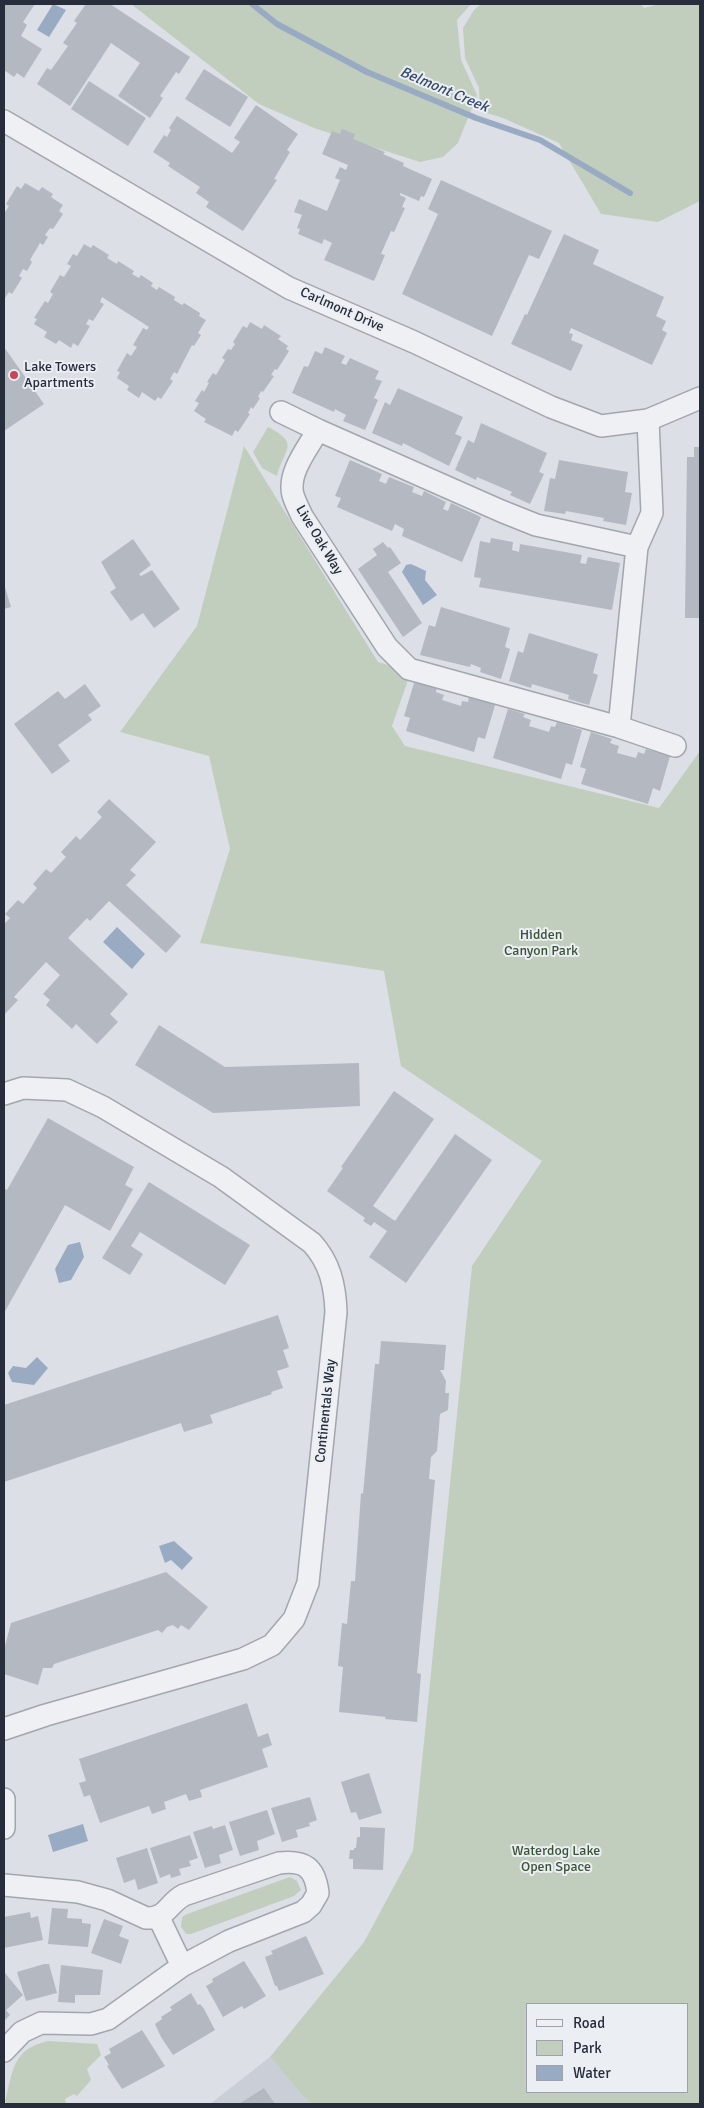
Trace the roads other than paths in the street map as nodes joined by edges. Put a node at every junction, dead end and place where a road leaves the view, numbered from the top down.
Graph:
1 (4, 121) edge
2 (700, 398) edge
3 (280, 412) dead end
4 (648, 420) junction
5 (318, 430) junction
6 (637, 547) junction
7 (619, 727) junction
8 (675, 746) dead end
9 (4, 1094) edge
10 (4, 1729) edge
11 (4, 1798) edge
12 (4, 1828) edge
13 (4, 1885) edge
14 (159, 1918) junction
15 (182, 1966) junction
16 (4, 2051) edge

1 - 4 street, Carlmont Drive
2 - 4 street, Carlmont Drive
3 - 5 street
4 - 6 street
5 - 6 street
5 - 7 street, Live Oak Way
6 - 7 street
7 - 8 street, Live Oak Way
9 - 10 street, Continentals Way
11 - 12 street
13 - 14 street
14 - 15 street
14 - 15 street
15 - 16 street

